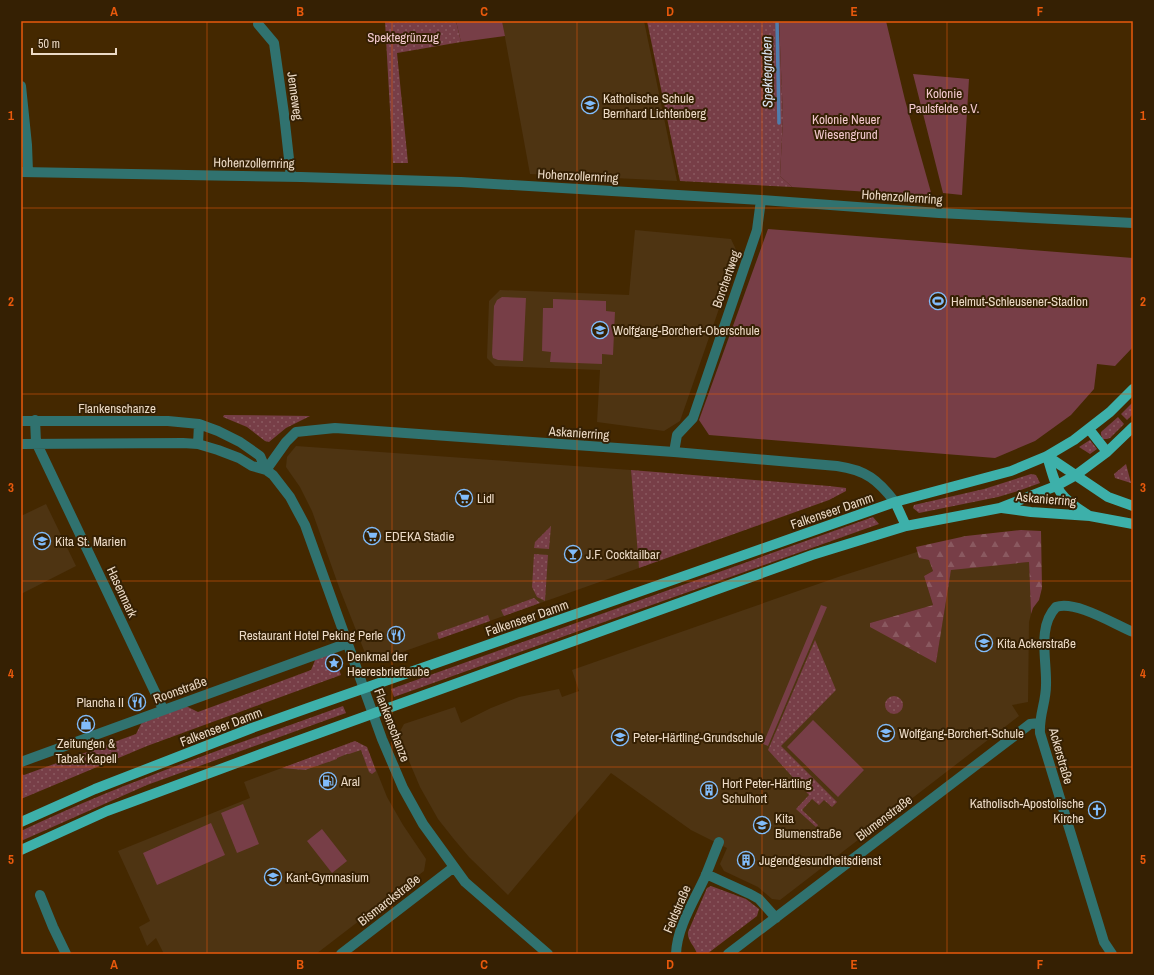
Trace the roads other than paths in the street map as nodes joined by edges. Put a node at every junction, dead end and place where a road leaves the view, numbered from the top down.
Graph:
1 (258, 24) dead end
2 (21, 86) edge
3 (24, 172) edge
4 (291, 177) junction
5 (761, 200) junction
6 (1133, 223) edge
7 (1133, 389) edge
8 (35, 420) junction
9 (21, 421) edge
10 (199, 424) junction
11 (1133, 427) edge
12 (1089, 429) junction
13 (36, 442) junction
14 (21, 444) edge
15 (198, 444) junction
16 (674, 452) junction
17 (1107, 452) junction
18 (1047, 456) junction
19 (266, 470) junction
20 (1076, 475) junction
21 (1056, 486) junction
22 (895, 502) junction
23 (1133, 506) edge
24 (1000, 508) junction
25 (1090, 516) junction
26 (1133, 524) edge
27 (906, 526) junction
28 (1133, 632) edge
29 (348, 643) junction
30 (364, 689) junction
31 (163, 710) junction
32 (373, 713) junction
33 (1039, 723) junction
34 (21, 762) edge
35 (21, 822) edge
36 (719, 842) dead end
37 (21, 850) edge
38 (454, 867) junction
39 (706, 874) junction
40 (40, 895) dead end
41 (776, 918) junction
42 (66, 954) edge
43 (341, 954) edge
44 (548, 954) edge
45 (676, 954) edge
46 (728, 954) edge
47 (1112, 954) edge

1 - 4 street, Jenneweg
2 - 3 street
3 - 4 street, Hohenzollernring
4 - 5 street, Hohenzollernring
5 - 6 street, Hohenzollernring
5 - 16 street, Borchertweg
7 - 12 main road, Falkenseer Damm
8 - 9 street, Flankenschanze
8 - 10 street, Flankenschanze
8 - 13 street
10 - 15 street
10 - 19 street, Flankenschanze
11 - 17 main road
12 - 17 main road
12 - 18 main road, Falkenseer Damm
13 - 14 street, Flankenschanze
13 - 15 street, Flankenschanze
13 - 31 street, Hasenmark
15 - 19 street, Flankenschanze
16 - 19 street, Askanierring
16 - 22 street, Askanierring
17 - 20 main road
18 - 20 main road, Askanierring
18 - 21 main road
18 - 22 main road, Falkenseer Damm
19 - 29 street, Flankenschanze
20 - 21 main road
20 - 23 main road, Askanierring
21 - 24 main road
21 - 25 main road, Askanierring
22 - 27 main road
22 - 30 main road, Falkenseer Damm
24 - 25 main road, Askanierring
24 - 27 main road
25 - 26 main road, Askanierring
27 - 32 main road
28 - 33 street, Ackerstraße
29 - 30 street, Flankenschanze
29 - 31 street, Roonstraße
30 - 32 street, Flankenschanze
30 - 35 main road, Falkenseer Damm
31 - 34 street, Roonstraße
32 - 37 main road
32 - 38 street, Flankenschanze
33 - 41 street, Blumenstraße
33 - 47 street, Ackerstraße
36 - 39 street, Feldstraße
38 - 43 street, Bismarckstraße
38 - 44 street, Flankenschanze
39 - 41 street, Feldstraße
39 - 45 street, Feldstraße
40 - 42 street
41 - 46 street, Blumenstraße

